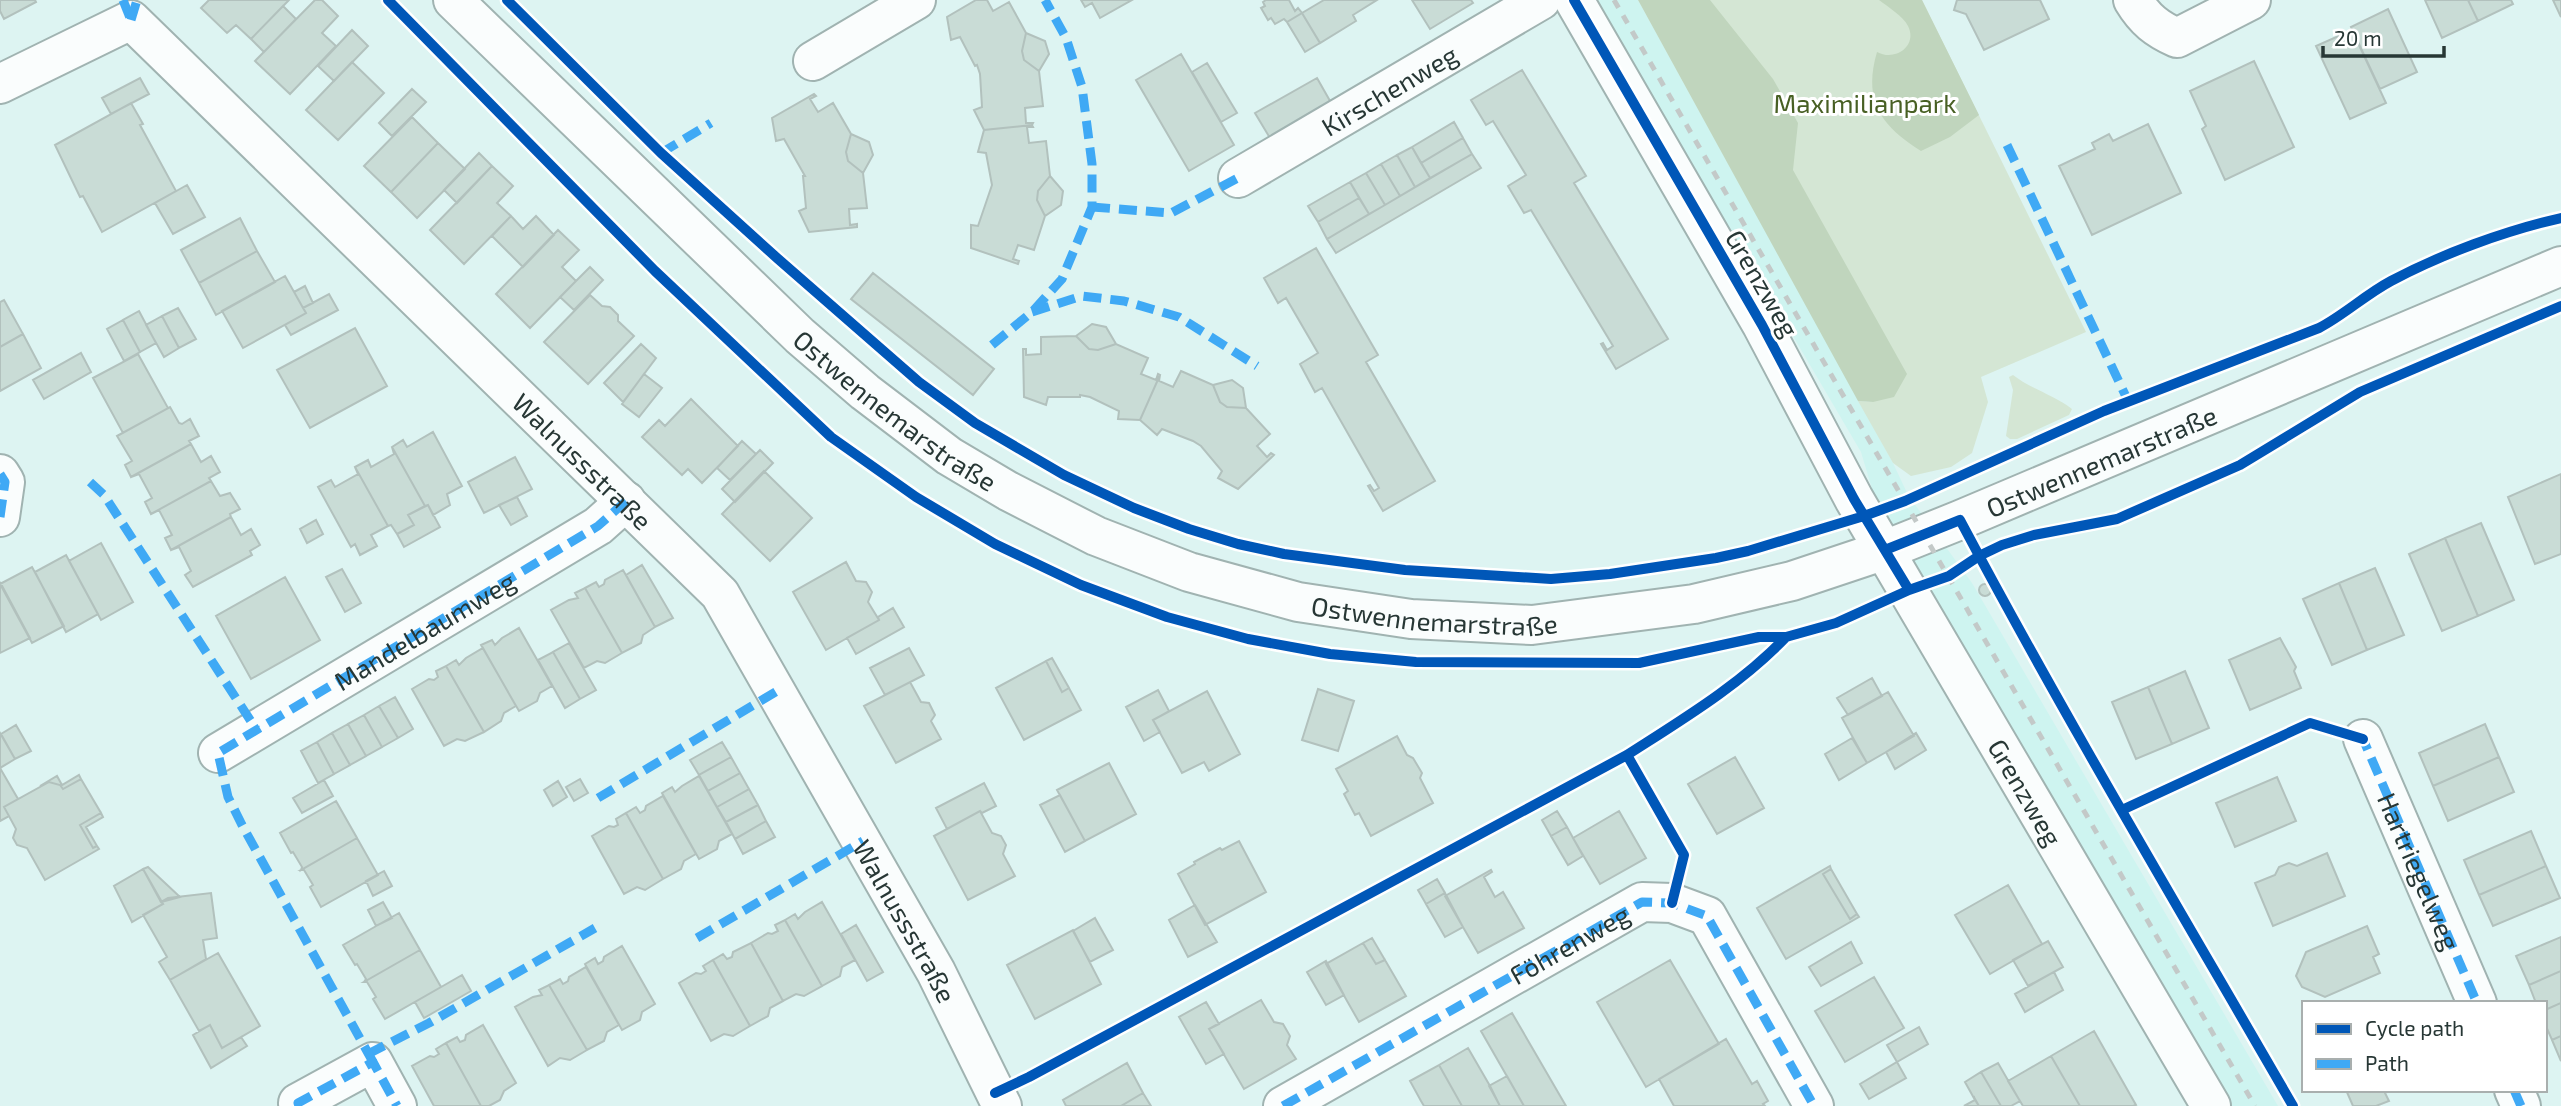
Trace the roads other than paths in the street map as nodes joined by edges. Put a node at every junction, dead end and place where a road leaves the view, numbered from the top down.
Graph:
1 (453, 0) edge
2 (916, 0) edge
3 (1541, 0) edge
4 (1574, 0) edge
5 (2133, 0) edge
6 (2251, 0) edge
7 (127, 10) edge
8 (813, 61) dead end
9 (0, 84) edge
10 (1238, 178) dead end
11 (2561, 266) edge
12 (0, 474) edge
13 (626, 500) junction
14 (0, 517) edge
15 (1885, 550) junction
16 (2363, 739) dead end
17 (218, 753) dead end
18 (2476, 1001) edge
19 (299, 1106) edge
20 (397, 1106) edge
21 (1002, 1106) edge
22 (1283, 1106) edge
23 (1814, 1106) edge
24 (2211, 1106) edge

1 - 15 street, Ostwennemarstraße
2 - 8 street
3 - 10 street, Kirschenweg
4 - 15 street, Grenzweg
5 - 6 street
7 - 9 street, Walnussstraße
7 - 13 street, Walnussstraße
11 - 15 street, Ostwennemarstraße
12 - 14 street
13 - 17 street, Mandelbaumweg
13 - 21 street, Walnussstraße
15 - 24 street, Grenzweg
16 - 18 street, Hartriegelweg
19 - 20 street
22 - 23 street, Föhrenweg

